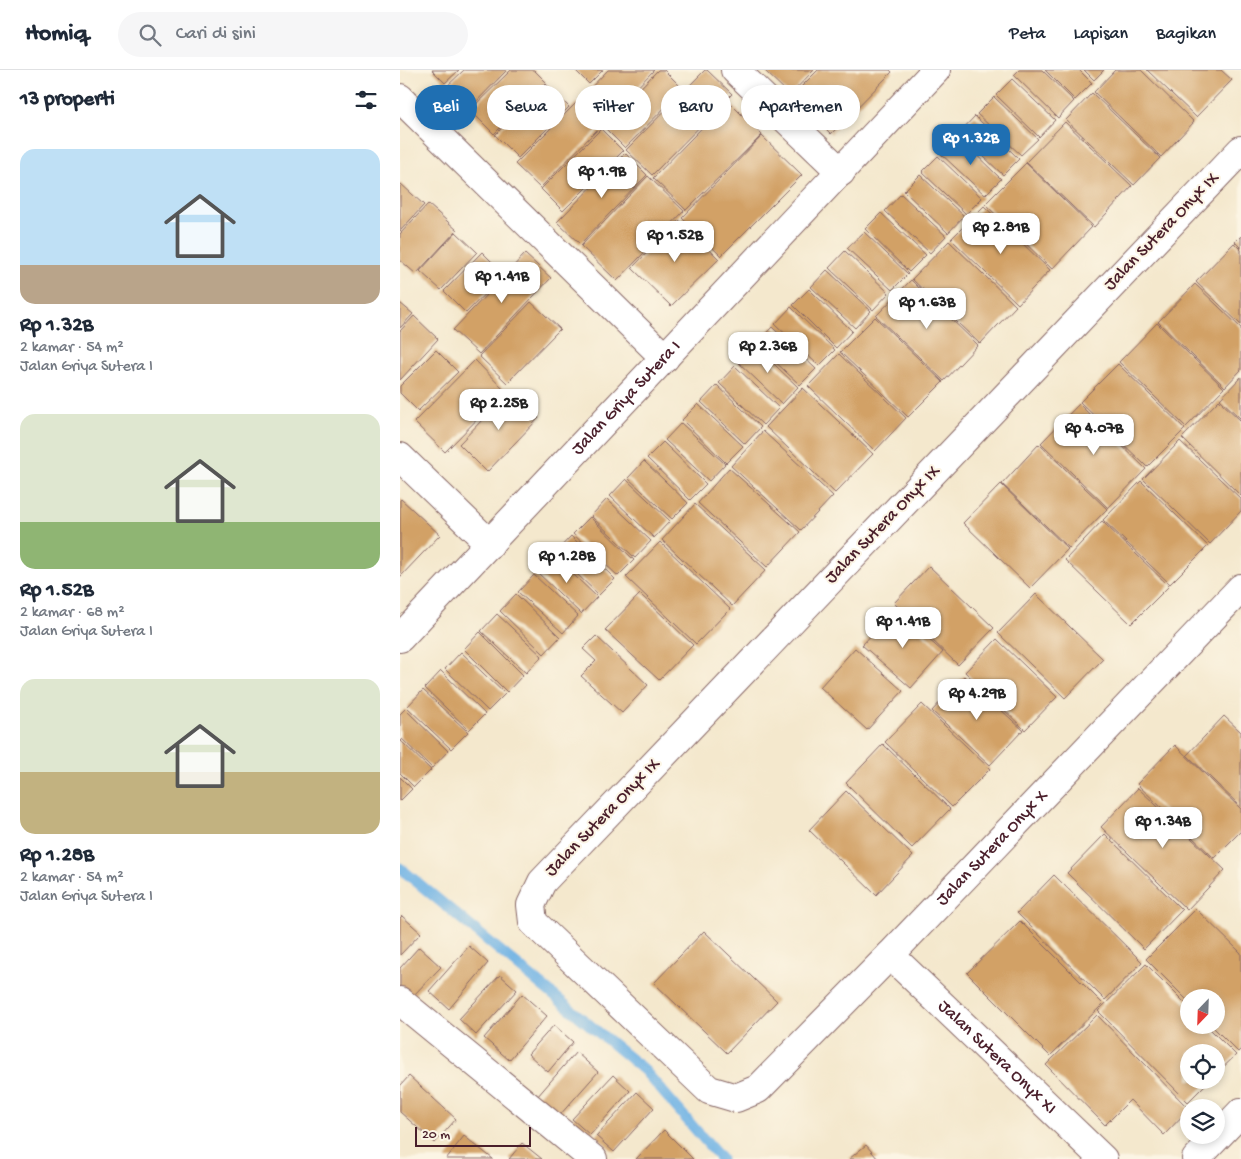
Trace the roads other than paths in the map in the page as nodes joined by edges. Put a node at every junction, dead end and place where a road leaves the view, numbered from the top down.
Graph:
1 (735, 70) edge
2 (936, 70) edge
3 (400, 98) edge
4 (1241, 150) edge
5 (841, 172) junction
6 (664, 358) junction
7 (400, 457) edge
8 (490, 544) junction
9 (1241, 588) edge
10 (400, 638) edge
11 (890, 955) junction
12 (400, 1001) edge
13 (736, 1098) joint
14 (1241, 1112) edge
15 (593, 1159) edge
16 (1103, 1159) edge
17 (1196, 1159) edge

1 - 5 street
2 - 5 street, Jalan Griya Sutera I
3 - 6 street
4 - 13 street, Jalan Sutera Onyx IX
5 - 6 street, Jalan Griya Sutera I
6 - 8 street, Jalan Griya Sutera I
7 - 8 street
8 - 10 street, Jalan Griya Sutera I
9 - 11 street, Jalan Sutera Onyx X
11 - 13 street, Jalan Sutera Onyx X
11 - 16 street, Jalan Sutera Onyx XI
12 - 15 street
14 - 17 street

